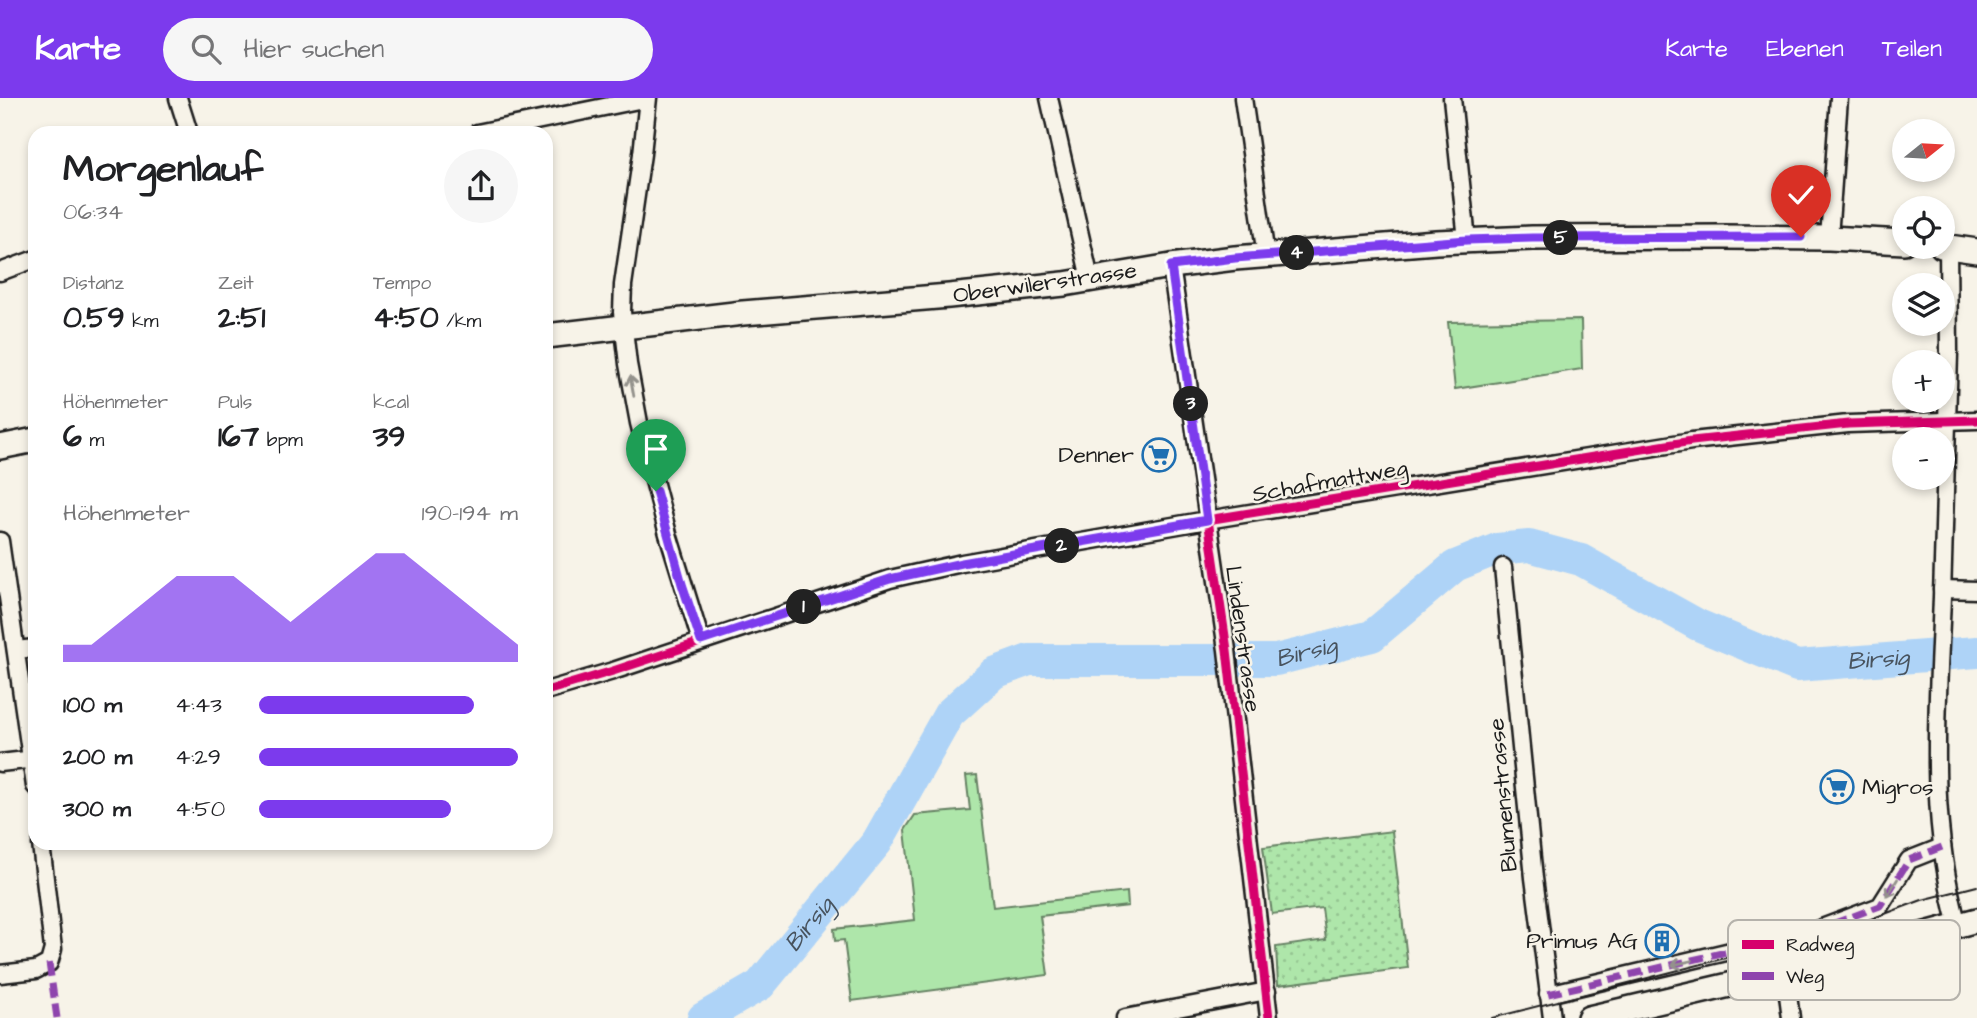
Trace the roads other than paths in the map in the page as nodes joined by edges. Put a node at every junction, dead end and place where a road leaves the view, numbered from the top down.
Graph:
1 (178, 98) edge
2 (648, 98) edge
3 (1049, 98) edge
4 (1243, 98) edge
5 (1452, 98) edge
6 (1839, 98) edge
7 (187, 126) edge
8 (511, 126) edge
9 (1829, 238) junction
10 (1467, 240) junction
11 (1892, 241) edge
12 (1955, 248) edge
13 (1977, 251) edge
14 (1266, 256) junction
15 (1945, 259) edge
16 (28, 262) edge
17 (1171, 266) junction
18 (0, 272) edge
19 (1090, 279) junction
20 (624, 326) junction
21 (555, 335) edge
22 (1977, 420) edge
23 (1947, 421) junction
24 (28, 441) edge
25 (0, 447) edge
26 (1207, 520) junction
27 (0, 541) edge
28 (1503, 567) dead end
29 (1942, 589) junction
30 (1977, 590) edge
31 (701, 641) junction
32 (28, 649) edge
33 (16, 650) junction
34 (553, 689) edge
35 (28, 723) edge
36 (28, 761) edge
37 (0, 763) edge
38 (1942, 847) junction
39 (42, 850) edge
40 (1843, 920) edge
41 (1968, 922) edge
42 (1728, 952) edge
43 (0, 974) edge
44 (1728, 985) edge
45 (1267, 991) junction
46 (1548, 994) junction
47 (1789, 1000) edge
48 (1125, 1018) edge
49 (1269, 1018) edge
50 (1552, 1018) edge
51 (1589, 1018) edge
52 (1791, 1018) edge

1 - 7 street
2 - 8 street
2 - 20 street
3 - 19 street
4 - 14 street
5 - 10 street
6 - 9 street
9 - 10 main road, Oberwilerstrasse
9 - 11 main road, Oberwilerstrasse
10 - 14 main road, Oberwilerstrasse
12 - 13 main road
14 - 17 main road, Oberwilerstrasse
15 - 23 street
16 - 18 street
17 - 19 main road, Oberwilerstrasse
17 - 26 street, Lindenstrasse
19 - 20 main road, Oberwilerstrasse
20 - 21 main road, Oberwilerstrasse
31 -> 20 street
22 - 23 street, Schafmattweg
23 - 26 street, Schafmattweg
23 - 29 street
24 - 25 main road
26 - 31 street, Schafmattweg
26 - 45 street, Lindenstrasse
27 - 33 street
28 - 46 street, Blumenstrasse
29 - 30 street
29 - 38 street
31 - 34 street, Schafmattweg
32 - 33 street
33 - 35 street
36 - 37 street
38 -> 40 street
38 - 41 street
39 - 43 street
42 -> 46 street
44 - 51 main road
45 - 48 street
45 - 49 street, Lindenstrasse
46 - 50 street, Blumenstrasse
47 - 52 street

